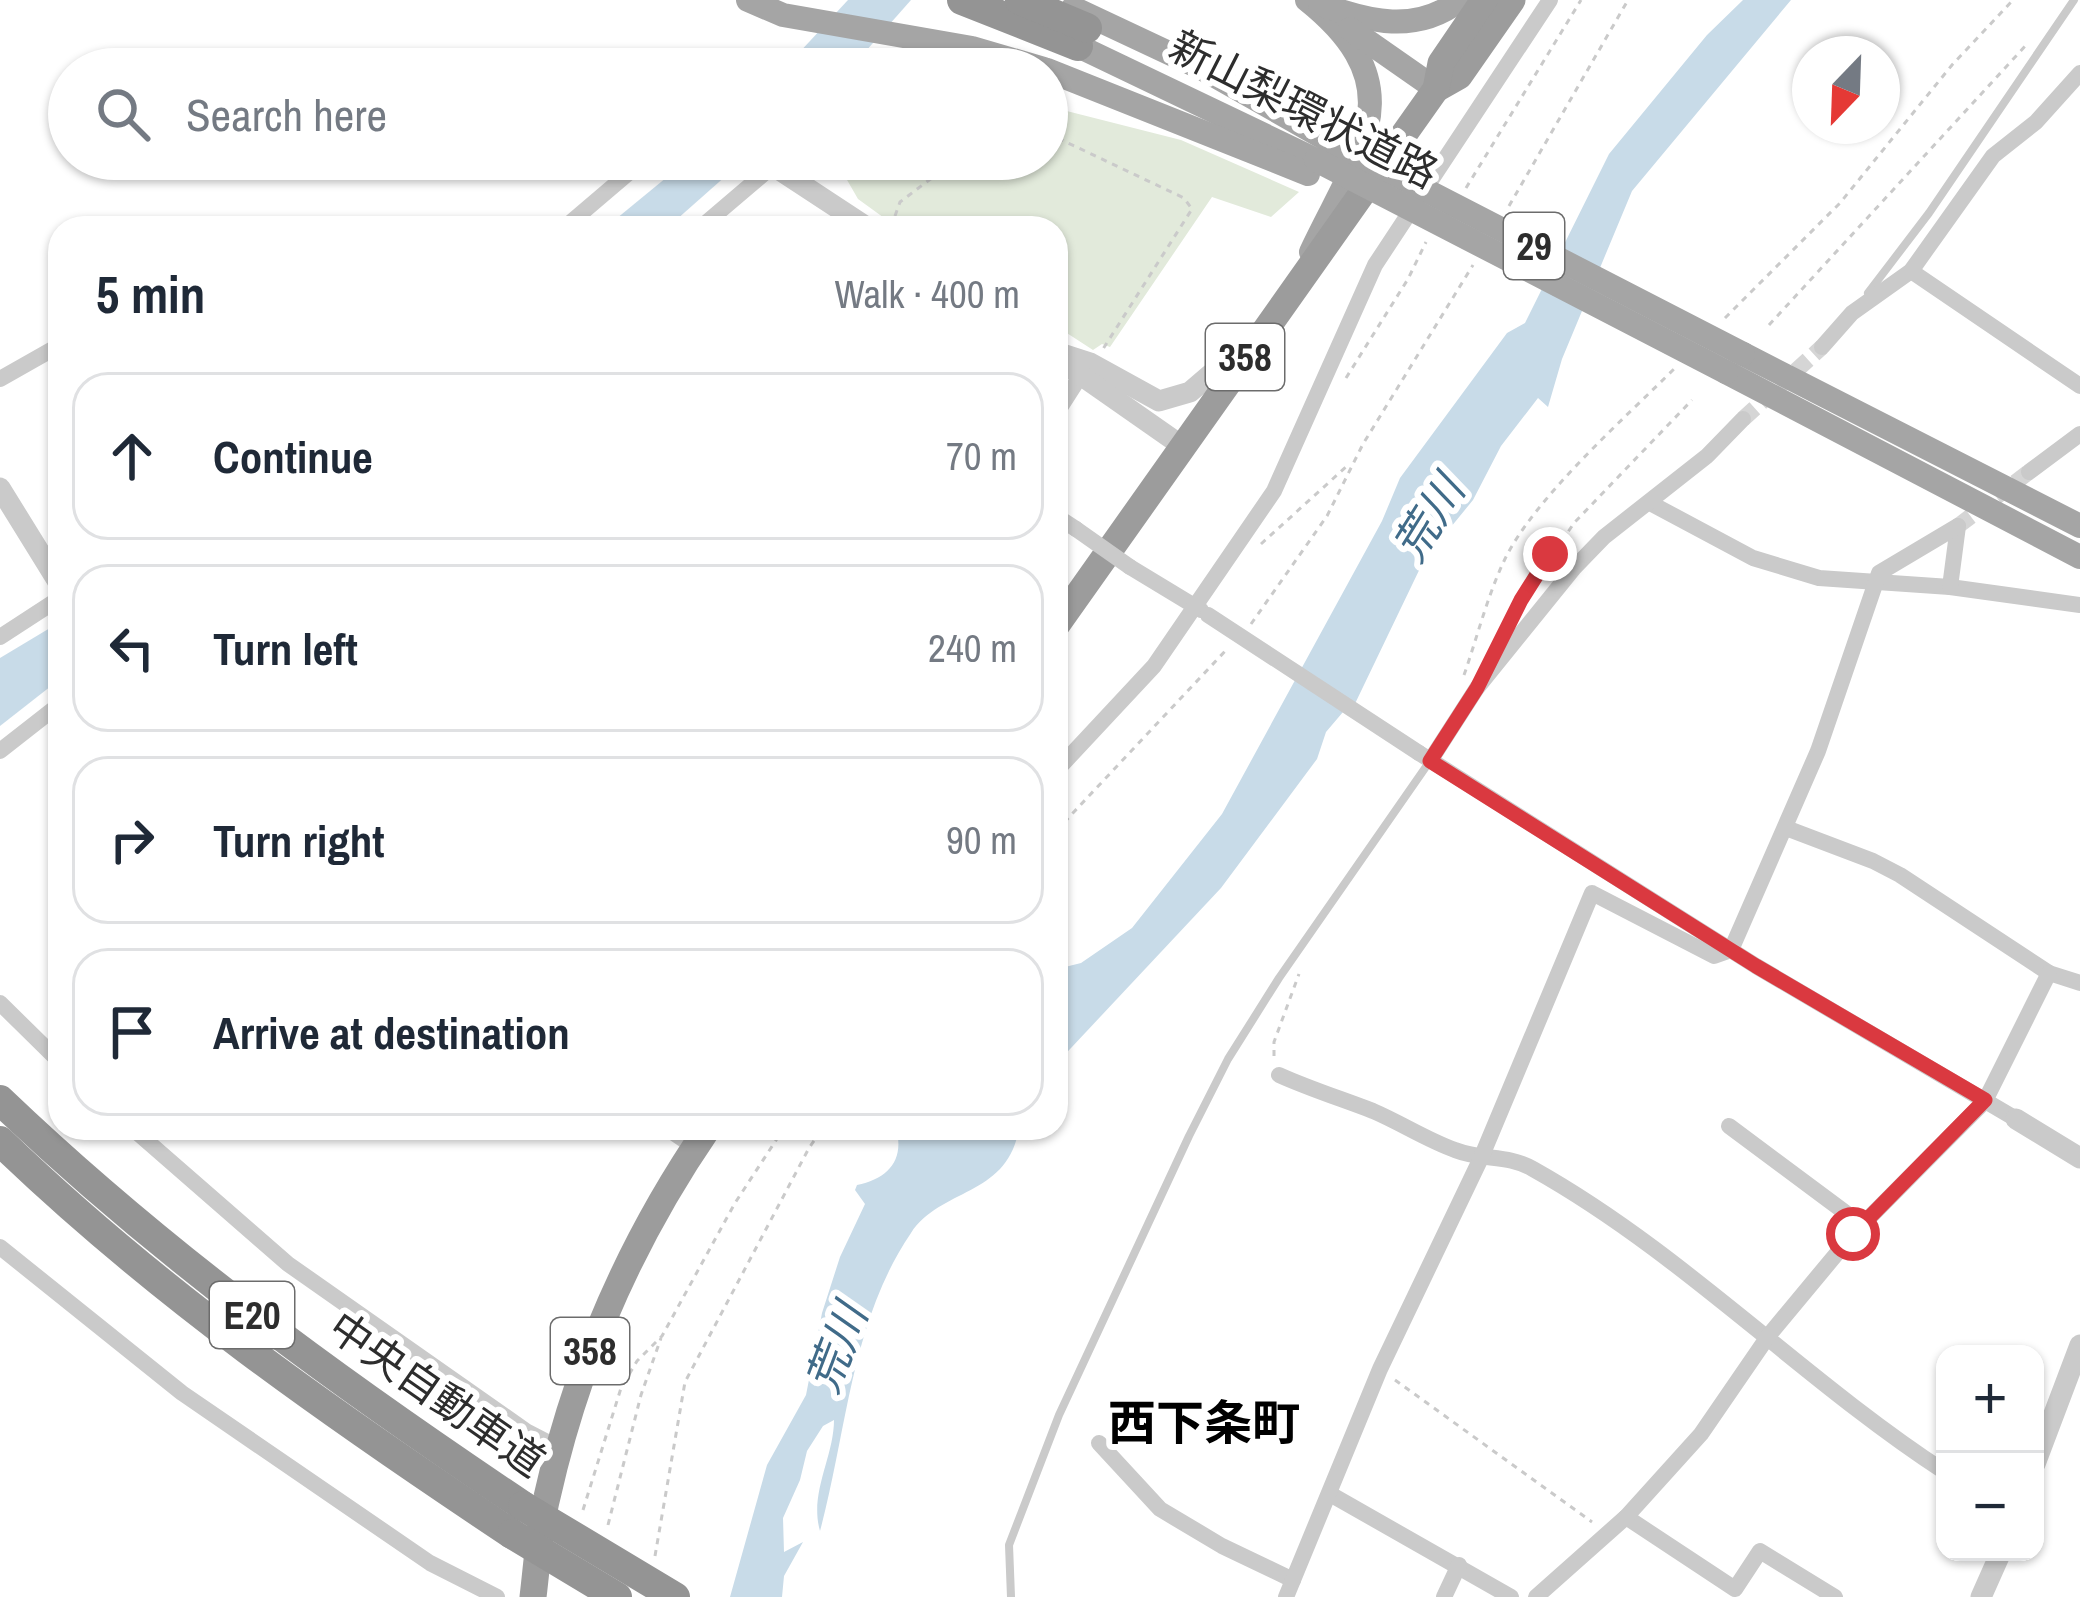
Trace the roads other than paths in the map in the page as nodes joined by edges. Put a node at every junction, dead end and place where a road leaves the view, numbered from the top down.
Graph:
1 (748, 0) edge
2 (962, 0) edge
3 (1020, 0) edge
4 (1056, 0) edge
5 (1310, 0) edge
6 (1460, 0) edge
7 (1484, 0) edge
8 (1513, 0) edge
9 (1550, 0) edge
10 (2074, 0) edge
11 (1083, 37) junction
12 (972, 48) edge
13 (2080, 73) edge
14 (1068, 77) edge
15 (1436, 89) junction
16 (1317, 158) junction
17 (620, 180) edge
18 (748, 180) edge
19 (796, 180) edge
20 (578, 216) edge
21 (712, 216) edge
22 (850, 216) edge
23 (1911, 271) junction
24 (1292, 292) junction
25 (1852, 313) junction
26 (1265, 329) junction
27 (1822, 347) tunnel mouth
28 (48, 352) edge
29 (1068, 358) edge
30 (1734, 363) junction
31 (1068, 365) edge
32 (1081, 376) junction
33 (0, 379) edge
34 (2080, 386) edge
35 (1068, 396) edge
36 (1743, 419) tunnel mouth
37 (2080, 434) edge
38 (1182, 446) junction
39 (2030, 472) tunnel mouth
40 (0, 488) edge
41 (1650, 503) junction
42 (1068, 524) edge
43 (2080, 526) edge
44 (2080, 557) edge
45 (48, 566) edge
46 (1874, 584) junction
47 (1950, 587) junction
48 (2080, 605) edge
49 (48, 606) edge
50 (1068, 609) edge
51 (1201, 610) junction
52 (0, 637) edge
53 (48, 714) edge
54 (0, 752) edge
55 (1425, 757) junction
56 (1068, 758) edge
57 (1786, 828) junction
58 (1731, 950) junction
59 (2049, 973) junction
60 (2080, 983) edge
61 (0, 1003) edge
62 (48, 1050) edge
63 (1279, 1075) road end
64 (0, 1100) edge
65 (1985, 1100) junction
66 (2016, 1119) joint
67 (1729, 1126) dead end
68 (146, 1140) edge
69 (700, 1140) edge
70 (0, 1141) edge
71 (1481, 1158) junction
72 (2080, 1158) edge
73 (1862, 1225) junction
74 (0, 1246) edge
75 (1769, 1335) junction
76 (2080, 1345) edge
77 (1100, 1443) dead end
78 (559, 1448) junction
79 (2039, 1453) edge
80 (1936, 1466) edge
81 (1330, 1494) junction
82 (1626, 1517) junction
83 (517, 1520) junction
84 (1997, 1561) edge
85 (1459, 1565) junction
86 (1290, 1588) edge
87 (497, 1597) edge
88 (533, 1597) edge
89 (617, 1597) edge
90 (675, 1597) edge
91 (1011, 1597) edge
92 (1444, 1597) edge
93 (1511, 1597) edge
94 (1536, 1597) edge
95 (1835, 1597) edge
96 (1981, 1597) edge

1 - 12 main road
2 - 11 highway
3 - 11 highway
4 - 16 main road, 29
5 - 6 main road
5 - 15 main road
5 - 24 main road
7 - 15 highway, 358
8 - 15 highway, 358
9 - 51 street
10 - 25 lane
11 - 16 main road, 29
13 - 23 street
14 - 16 main road
15 - 24 highway, 358
16 - 30 main road, 29, bridge
16 - 30 main road, 29, bridge
17 - 20 street
18 - 21 street
19 - 22 street
23 - 25 street
23 - 34 street
24 - 26 highway, 358
25 - 27 street
26 - 29 street
26 - 38 highway, 358
28 - 33 street
30 - 43 main road, 29
30 - 44 main road, 29
31 - 32 street
32 - 35 street
32 - 38 street
36 - 41 street
37 - 39 street
38 - 50 highway, 358
40 - 45 street
41 - 46 street
41 - 55 street
42 - 51 street, bridge
46 - 47 street
46 - 47 street
46 - 57 street
47 - 48 street
49 - 52 street
51 - 55 street, bridge
51 - 56 street
53 - 54 street
55 - 58 street
55 - 91 lane
57 - 58 street
57 - 59 street
58 - 65 street
58 - 71 street
59 - 60 street
59 - 65 street
61 - 62 street
63 - 71 street
64 - 83 highway, 中央自動車道 / E20
65 - 66 street
65 - 73 street
66 - 72 street
67 - 73 street
68 - 78 street
69 - 78 highway, 358
70 - 83 highway, 中央自動車道 / E20
71 - 75 street
71 - 81 street
73 - 75 street
74 - 87 street
75 - 80 street
75 - 82 street
76 - 79 street
77 - 86 street
78 - 88 highway, 358
81 - 85 street
81 - 86 street
82 - 94 street
82 - 95 street
83 - 89 highway, 中央自動車道 / E20, bridge
83 - 90 highway, 中央自動車道 / E20, bridge
84 - 96 street
85 - 92 street
85 - 93 street

